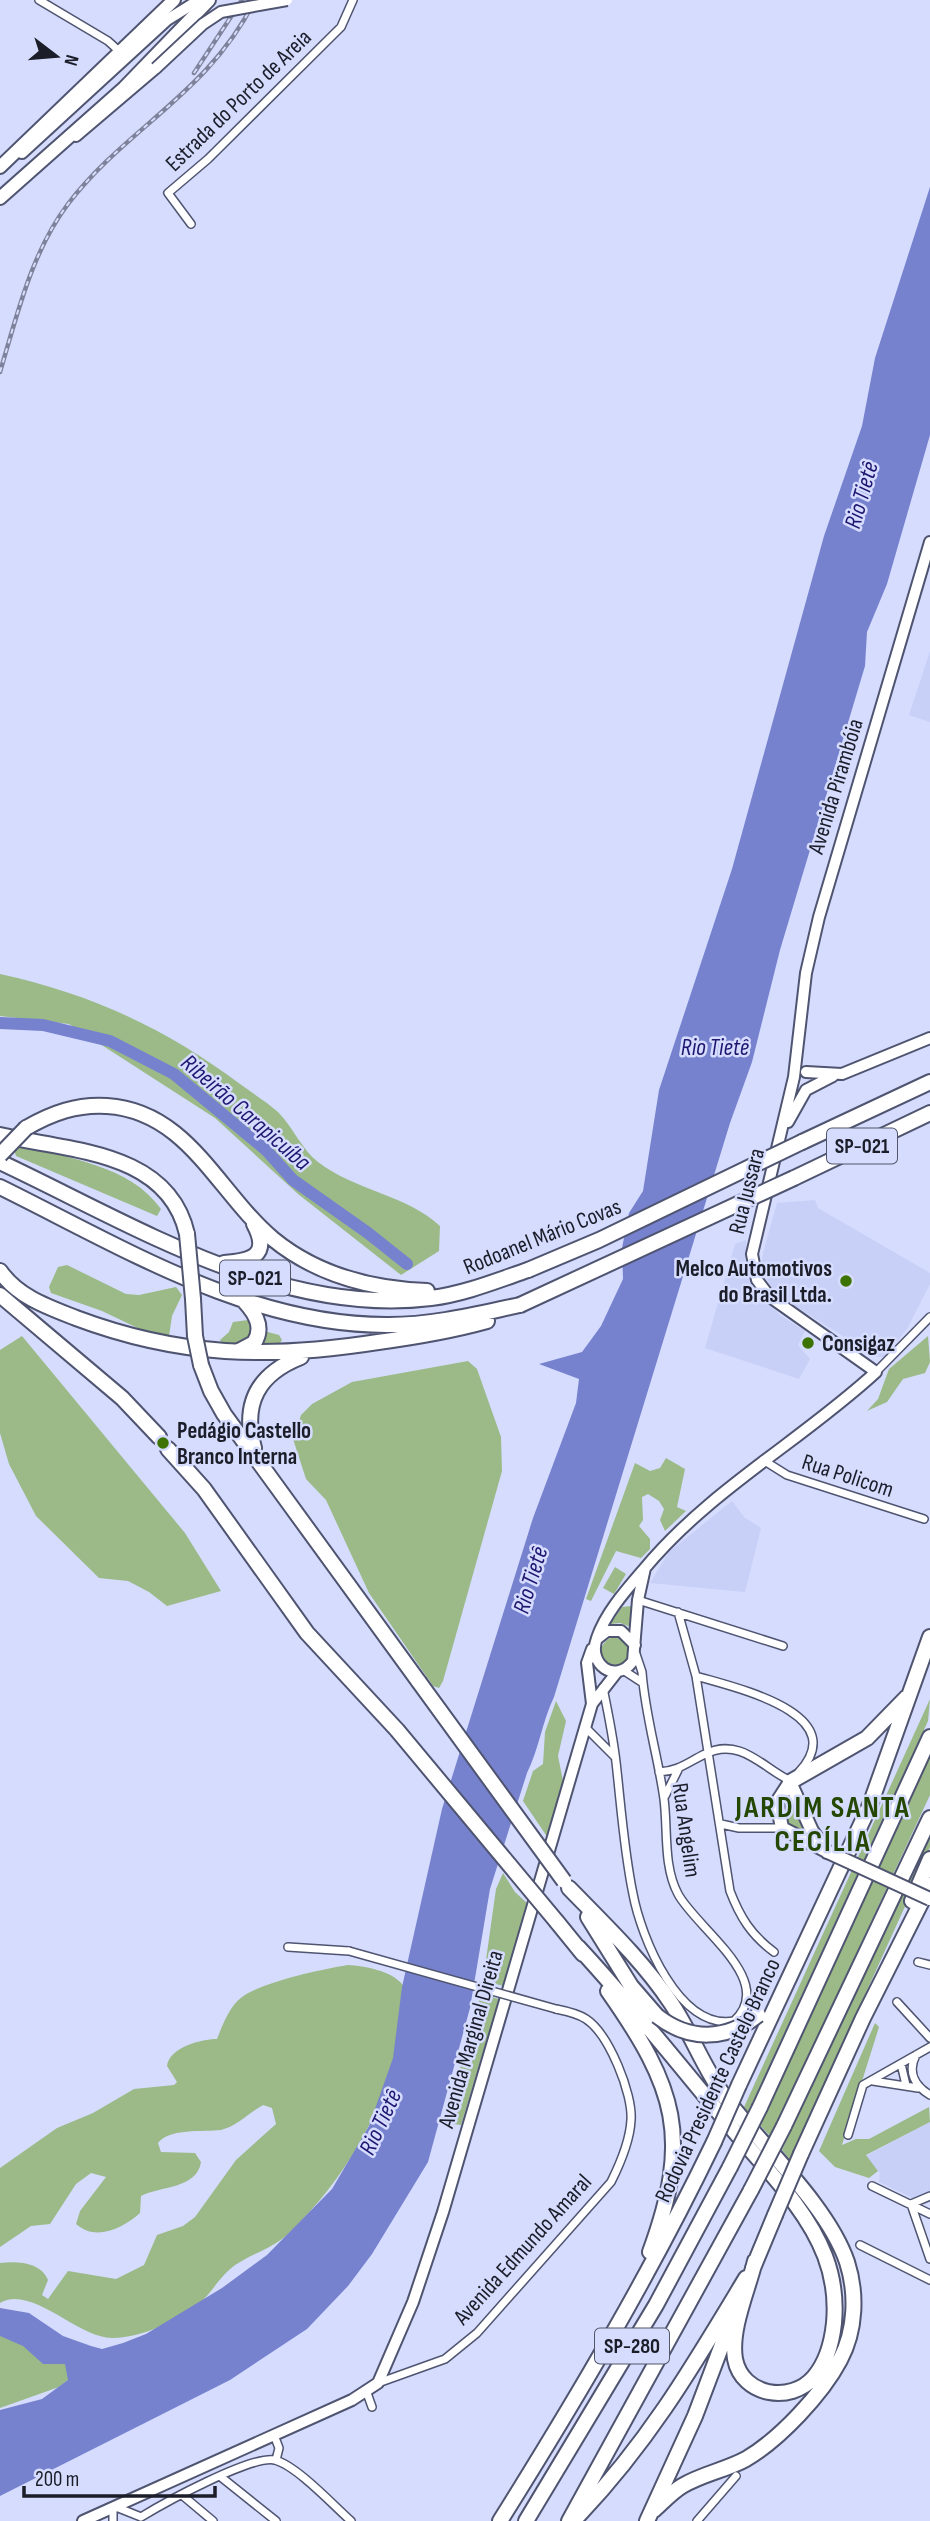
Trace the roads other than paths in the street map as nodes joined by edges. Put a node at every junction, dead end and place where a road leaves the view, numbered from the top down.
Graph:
1 (39, 0) edge
2 (174, 0) edge
3 (199, 0) edge
4 (209, 0) edge
5 (287, 0) edge
6 (353, 0) edge
7 (123, 54) junction
8 (65, 143) junction
9 (0, 169) edge
10 (0, 198) edge
11 (191, 224) dead end
12 (930, 542) edge
13 (930, 1038) edge
14 (797, 1045) junction
15 (806, 1072) junction
16 (833, 1076) junction
17 (793, 1082) junction
18 (930, 1082) edge
19 (807, 1090) junction
20 (930, 1113) edge
21 (783, 1129) junction
22 (0, 1135) edge
23 (0, 1155) edge
24 (0, 1161) edge
25 (0, 1187) edge
26 (249, 1217) junction
27 (221, 1264) junction
28 (0, 1271) edge
29 (461, 1292) junction
30 (0, 1295) edge
31 (244, 1301) junction
32 (493, 1315) junction
33 (930, 1317) edge
34 (315, 1352) junction
35 (232, 1353) junction
36 (876, 1371) junction
37 (257, 1457) junction
38 (763, 1460) junction
39 (924, 1519) dead end
40 (645, 1568) junction
41 (620, 1600) junction
42 (638, 1600) junction
43 (678, 1612) junction
44 (930, 1637) edge
45 (595, 1643) junction
46 (783, 1646) dead end
47 (636, 1650) junction
48 (620, 1671) junction
49 (696, 1676) junction
50 (643, 1683) junction
51 (603, 1687) junction
52 (913, 1690) junction
53 (592, 1703) junction
54 (608, 1714) junction
55 (585, 1727) junction
56 (930, 1737) edge
57 (724, 1750) junction
58 (707, 1752) junction
59 (616, 1758) junction
60 (697, 1759) junction
61 (710, 1765) junction
62 (678, 1770) junction
63 (659, 1772) junction
64 (790, 1782) junction
65 (664, 1800) junction
66 (930, 1818) edge
67 (721, 1824) junction
68 (782, 1828) junction
69 (808, 1836) junction
70 (930, 1859) edge
71 (567, 1885) junction
72 (930, 1885) edge
73 (930, 1899) edge
74 (575, 1943) junction
75 (288, 1947) dead end
76 (806, 1947) junction
77 (774, 1952) dead end
78 (918, 1962) dead end
79 (930, 1965) edge
80 (897, 2002) dead end
81 (863, 2018) junction
82 (930, 2038) edge
83 (930, 2047) edge
84 (916, 2054) junction
85 (901, 2064) junction
86 (873, 2081) junction
87 (906, 2085) junction
88 (918, 2088) junction
89 (930, 2095) edge
90 (849, 2135) dead end
91 (872, 2186) dead end
92 (930, 2196) edge
93 (911, 2204) junction
94 (930, 2214) edge
95 (860, 2245) dead end
96 (930, 2259) edge
97 (755, 2261) junction
98 (930, 2280) edge
99 (633, 2299) junction
100 (378, 2383) junction
101 (367, 2393) junction
102 (372, 2407) dead end
103 (274, 2435) junction
104 (276, 2460) junction
105 (736, 2476) dead end
106 (221, 2477) junction
107 (182, 2494) junction
108 (115, 2507) junction
109 (650, 2515) edge
110 (141, 2519) edge
111 (83, 2521) edge
112 (113, 2521) edge
113 (214, 2521) edge
114 (276, 2521) edge
115 (351, 2521) edge
116 (500, 2521) edge
117 (526, 2521) edge
118 (571, 2521) edge
119 (697, 2521) edge

1 - 7 street
2 - 7 main road
3 - 7 main road
4 - 8 main road
5 - 8 main road, bridge
6 - 11 street, Estrada do Porto de Areia
7 - 9 main road
8 - 10 main road
12 - 14 main road, Avenida Pirambóia
13 - 16 main road
14 - 15 main road, Avenida Pirambóia
14 - 17 main road, Avenida Pirambóia
15 - 16 main road
15 - 17 main road
15 - 19 main road, Avenida Pirambóia
16 - 19 main road
17 - 19 main road
17 - 21 main road, Rua Jussara
18 - 29 highway, Rodoanel Mário Covas / SP-021, bridge
19 - 21 main road, Rua Jussara
20 - 32 highway, SP-021, bridge
21 - 36 main road, Rua Jussara
22 - 37 highway, bridge
23 - 26 highway, bridge
24 - 27 highway, Rodoanel Mário Covas / SP-021
25 - 31 highway, SP-021
26 - 27 highway
26 - 29 highway
27 - 29 highway, Rodoanel Mário Covas / SP-021
28 - 35 highway
30 - 74 highway, bridge
31 - 32 highway, SP-021
31 - 35 highway
32 - 34 highway
33 - 36 street
34 - 35 highway
34 - 37 highway
36 - 38 main road
37 - 71 highway, bridge
38 - 39 street, Rua Policom
38 - 40 main road
40 - 41 main road
40 - 42 main road
41 - 42 main road
41 - 45 main road
42 - 43 street
42 - 47 main road
43 - 46 street
43 - 49 street
44 - 52 highway, Rodovia Presidente Castelo Branco
45 - 47 main road
45 - 48 main road
45 - 53 main road, Avenida Marginal Direita
47 - 48 main road
47 - 50 street, Rua Angelim
48 - 50 street
48 - 51 main road, Avenida Marginal Direita
49 - 58 street
49 - 64 street
50 - 63 street, Rua Angelim
51 - 53 main road, Avenida Marginal Direita
51 - 54 street
52 - 64 highway
52 - 76 highway, Rodovia Presidente Castelo Branco
53 - 54 street
53 - 55 main road, Avenida Marginal Direita
54 - 59 street
55 - 59 street
55 - 100 main road, Avenida Marginal Direita
56 - 117 highway, Rodovia Presidente Castelo Branco / SP-280, bridge
57 - 58 street
57 - 61 street
57 - 64 street
58 - 60 street
58 - 61 street
59 - 65 street, Rua Angelim
60 - 61 street
60 - 62 street
61 - 67 street
62 - 63 street
62 - 65 street
63 - 65 street, Rua Angelim
64 - 68 main road
64 - 69 main road
66 - 118 highway, SP-280, bridge
67 - 68 street
67 - 77 street
68 - 69 main road
69 - 73 main road, bridge
70 - 81 highway
71 - 76 highway, bridge
71 - 109 highway
72 - 81 highway
74 - 97 highway
74 - 99 highway
75 - 100 street, Avenida Edmundo Amaral, bridge
76 - 99 highway, Rodovia Presidente Castelo Branco, bridge
78 - 79 street
80 - 82 street
81 - 97 highway, bridge
83 - 84 street
84 - 85 street
84 - 88 street
85 - 86 street
85 - 87 street
86 - 87 street
86 - 90 street
87 - 88 street
88 - 89 street
91 - 93 street
92 - 93 street
93 - 94 street
93 - 96 street
95 - 98 street
97 - 109 highway
97 - 118 highway
99 - 116 highway, Rodovia Presidente Castelo Branco
100 - 101 main road, Avenida Edmundo Amaral
101 - 102 street
101 - 103 main road, Avenida Edmundo Amaral
103 - 104 street
103 - 108 main road, Avenida Edmundo Amaral
104 - 106 street
104 - 115 street
105 - 119 street
106 - 107 street
106 - 114 street
107 - 110 street
107 - 113 street
108 - 110 street
108 - 111 main road, Avenida Edmundo Amaral
108 - 112 street

